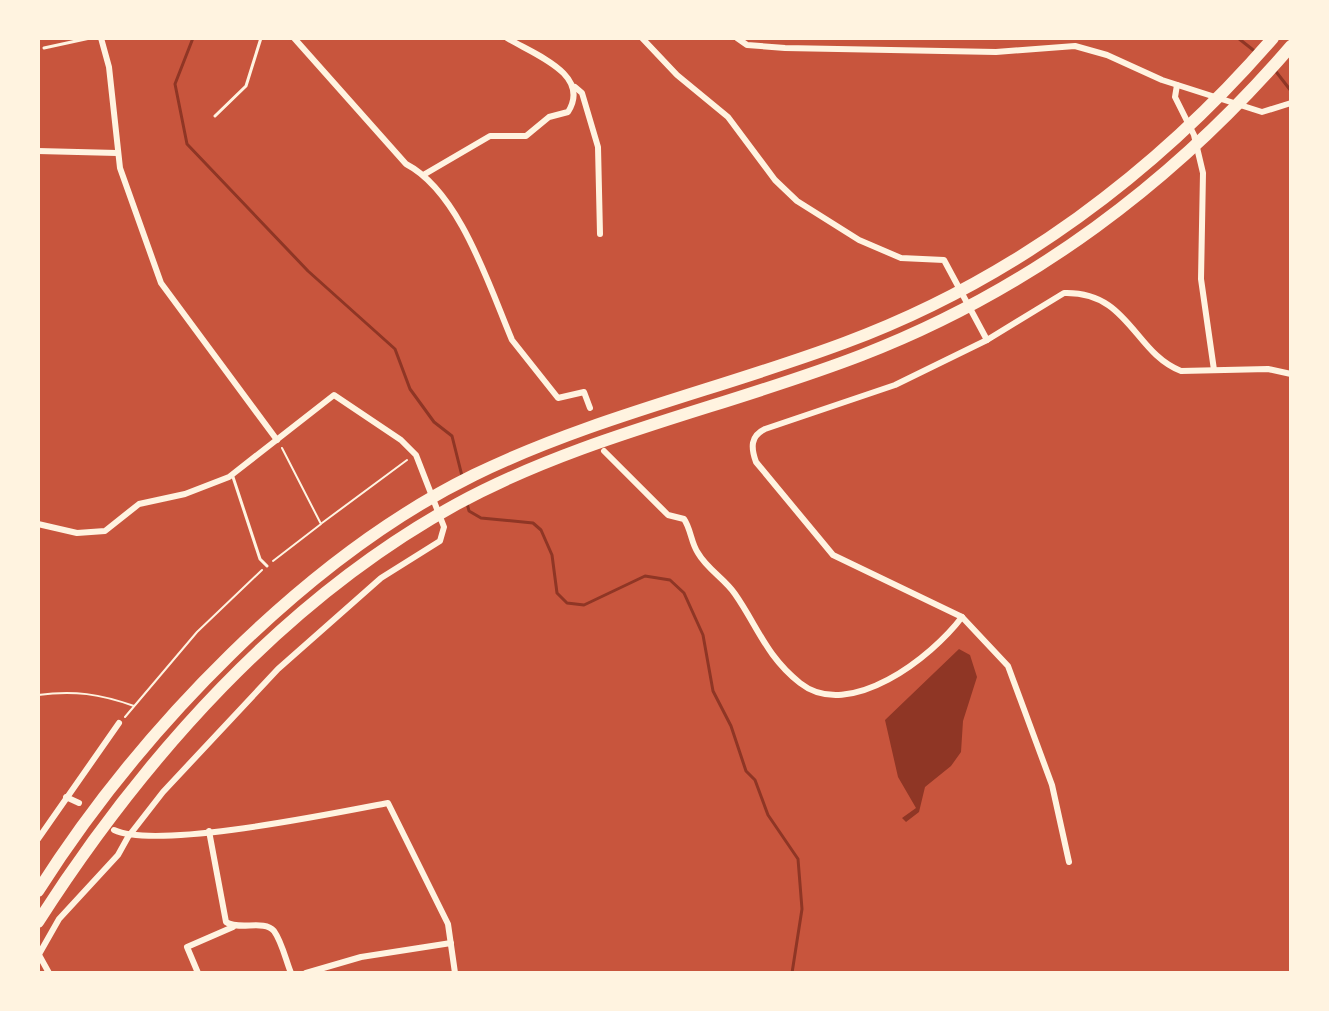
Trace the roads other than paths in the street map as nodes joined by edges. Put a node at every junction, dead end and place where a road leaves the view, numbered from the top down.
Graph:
1 (90, 38) edge
2 (101, 38) edge
3 (261, 38) edge
4 (294, 38) edge
5 (507, 38) edge
6 (642, 38) edge
7 (737, 38) edge
8 (1031, 38) edge
9 (1274, 38) edge
10 (44, 48) dead end
11 (1032, 48) junction
12 (1291, 49) edge
13 (1177, 85) junction
14 (575, 87) junction
15 (1289, 105) edge
16 (215, 116) dead end
17 (38, 151) edge
18 (117, 153) junction
19 (425, 174) junction
20 (600, 234) dead end
21 (987, 340) junction
22 (1214, 370) junction
23 (1291, 374) edge
24 (590, 408) dead end
25 (277, 440) junction
26 (604, 451) dead end
27 (232, 474) junction
28 (38, 524) edge
29 (267, 566) road end
30 (962, 617) junction
31 (119, 723) road end
32 (66, 797) junction
33 (79, 803) dead end
34 (114, 830) dead end
35 (209, 831) junction
36 (128, 837) junction
37 (38, 839) edge
38 (1069, 862) dead end
39 (38, 891) edge
40 (38, 922) edge
41 (233, 927) junction
42 (451, 943) junction
43 (38, 956) edge
44 (49, 973) edge
45 (198, 973) edge
46 (291, 973) edge
47 (306, 973) edge
48 (455, 973) edge

1 - 10 lane
2 - 18 street
3 - 16 lane
4 - 19 street
5 - 14 street
6 - 21 street
7 - 11 street
8 - 11 street
9 - 12 street
9 - 39 highway
11 - 13 street
12 - 40 highway
13 - 15 street
13 - 22 street
14 - 19 street
14 - 20 street
17 - 18 street
18 - 25 street
19 - 24 street
21 - 22 street
21 - 30 street
22 - 23 street
25 - 27 street
25 - 36 street
26 - 30 street
27 - 28 street
27 - 29 lane
30 - 38 street
31 - 32 street
32 - 33 street
32 - 37 street
34 - 36 street
35 - 36 street
35 - 41 street
35 - 42 street
36 - 43 street
41 - 45 street
41 - 46 street
42 - 47 street
42 - 48 street
43 - 44 street

